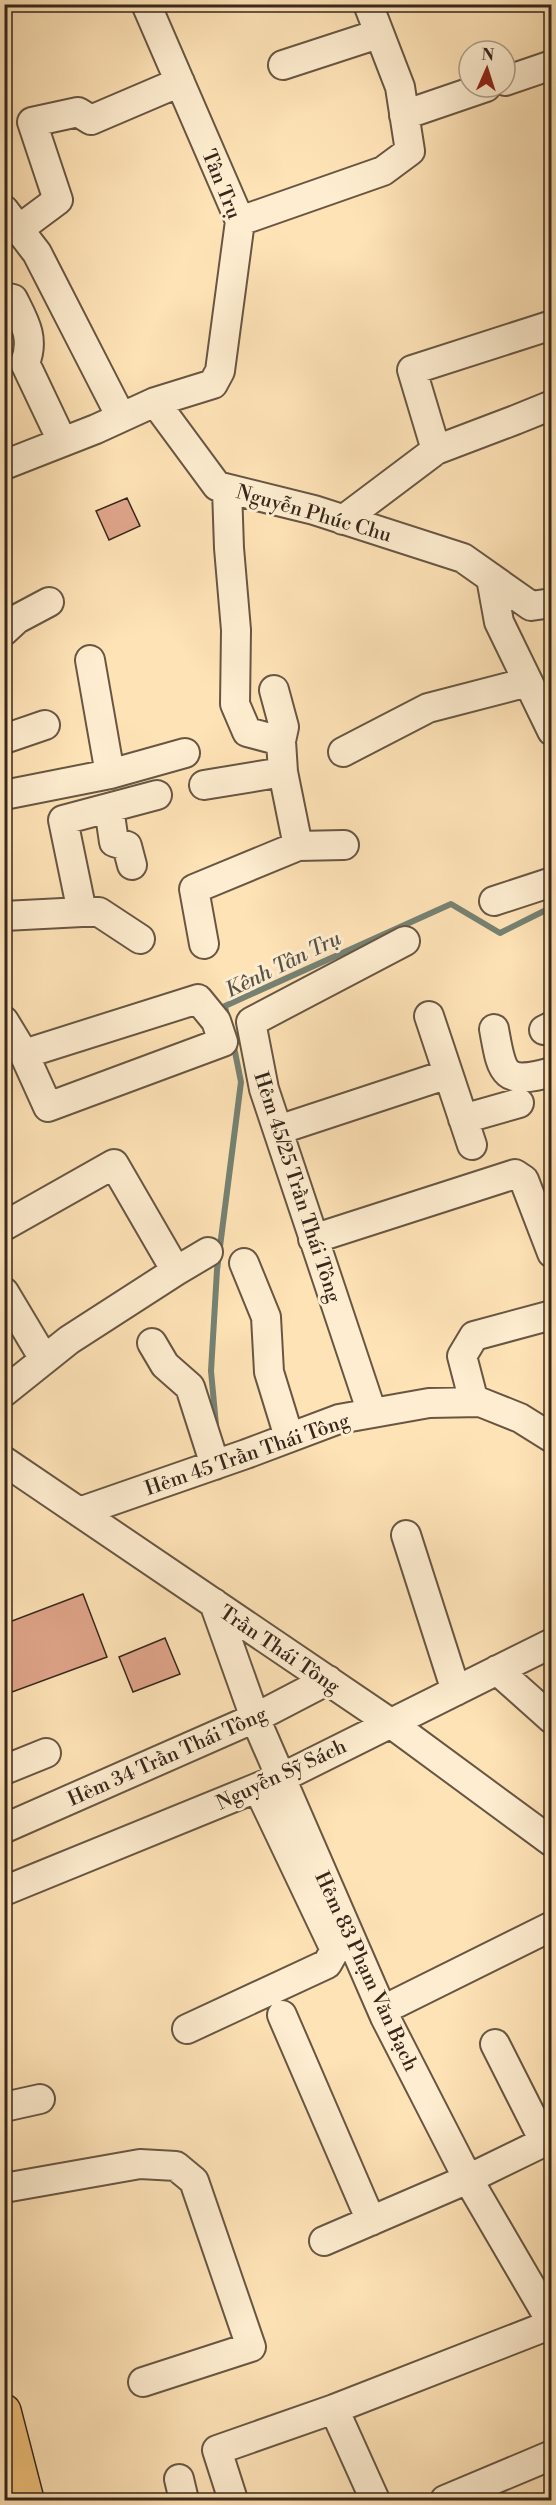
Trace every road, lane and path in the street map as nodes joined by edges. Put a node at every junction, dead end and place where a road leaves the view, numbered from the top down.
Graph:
1 (146, 4) edge
2 (368, 4) edge
3 (378, 34) junction
4 (283, 65) dead end
5 (552, 65) edge
6 (517, 77) edge
7 (180, 82) junction
8 (457, 97) edge
9 (404, 115) junction
10 (11, 220) edge
11 (240, 221) junction
12 (4, 297) edge
13 (552, 325) edge
14 (155, 402) junction
15 (552, 405) edge
16 (121, 417) junction
17 (62, 441) junction
18 (435, 450) junction
19 (4, 465) edge
20 (227, 489) junction
21 (343, 520) junction
22 (491, 578) junction
23 (50, 602) dead end
24 (552, 603) edge
25 (4, 632) edge
26 (90, 660) dead end
27 (528, 682) junction
28 (274, 690) dead end
29 (45, 725) dead end
30 (552, 730) edge
31 (4, 739) edge
32 (281, 741) junction
33 (344, 752) dead end
34 (185, 753) dead end
35 (283, 772) junction
36 (110, 774) junction
37 (204, 785) dead end
38 (4, 795) edge
39 (157, 795) dead end
40 (110, 808) junction
41 (344, 845) dead end
42 (298, 846) junction
43 (132, 865) dead end
44 (552, 882) edge
45 (494, 901) dead end
46 (82, 912) junction
47 (4, 916) edge
48 (140, 939) dead end
49 (405, 941) dead end
50 (204, 944) dead end
51 (429, 1016) dead end
52 (4, 1021) edge
53 (216, 1021) junction
54 (251, 1022) junction
55 (494, 1029) dead end
56 (24, 1054) junction
57 (552, 1072) edge
58 (448, 1074) junction
59 (519, 1103) dead end
60 (278, 1130) junction
61 (4, 1226) edge
62 (314, 1239) junction
63 (208, 1252) dead end
64 (552, 1253) edge
65 (244, 1263) dead end
66 (176, 1271) junction
67 (4, 1292) edge
68 (552, 1315) edge
69 (152, 1343) dead end
70 (44, 1359) junction
71 (4, 1392) edge
72 (474, 1402) junction
73 (372, 1413) junction
74 (290, 1437) junction
75 (552, 1438) edge
76 (4, 1461) edge
77 (215, 1465) junction
78 (79, 1512) junction
79 (406, 1535) dead end
80 (214, 1603) junction
81 (552, 1643) edge
82 (497, 1670) junction
83 (328, 1680) junction
84 (456, 1691) junction
85 (255, 1718) junction
86 (552, 1719) edge
87 (389, 1722) junction
88 (46, 1753) dead end
89 (4, 1770) edge
90 (270, 1783) junction
91 (4, 1828) edge
92 (552, 1842) edge
93 (4, 1891) edge
94 (552, 1926) edge
95 (397, 2003) dead end
96 (282, 2015) dead end
97 (187, 2029) dead end
98 (495, 2044) dead end
99 (40, 2099) dead end
100 (4, 2107) edge
101 (548, 2140) edge
102 (468, 2179) junction
103 (4, 2188) edge
104 (371, 2221) junction
105 (324, 2241) dead end
106 (552, 2324) edge
107 (143, 2382) dead end
108 (334, 2409) junction
109 (4, 2411) edge
110 (552, 2455) edge
111 (27, 2500) edge
112 (233, 2500) edge
113 (375, 2500) edge
114 (445, 2500) edge

1 - 7 street, Tân Trụ
2 - 3 street
3 - 4 street
3 - 9 street
5 - 6 street
7 - 10 street
7 - 11 street, Tân Trụ
8 - 9 street
9 - 11 street
10 - 16 street
11 - 14 street, Tân Trụ
12 - 17 street
13 - 18 street
14 - 16 street
14 - 20 street, Nguyễn Phúc Chu
15 - 18 street
16 - 17 street
17 - 19 street
18 - 21 street
20 - 21 street, Nguyễn Phúc Chu
20 - 32 street
21 - 22 street, Nguyễn Phúc Chu
22 - 24 street, Nguyễn Phúc Chu
22 - 27 street
23 - 25 street
26 - 36 street
27 - 30 street
27 - 33 street
28 - 32 street
29 - 31 street
32 - 35 street
34 - 36 street
35 - 37 street
35 - 42 street
36 - 38 street
39 - 40 street
40 - 43 street
40 - 46 street
41 - 42 street
42 - 50 street
44 - 45 street
46 - 47 street
46 - 48 street
49 - 54 street
51 - 58 street
52 - 56 street
53 - 54 street
53 - 56 street
53 - 56 street
54 - 60 street, Hẻm 45/25 Trần Thái Tông
55 - 57 street
58 - 59 street
58 - 60 street
60 - 62 street, Hẻm 45/25 Trần Thái Tông
61 - 66 street
62 - 64 street
62 - 73 street, Hẻm 45/25 Trần Thái Tông
63 - 66 street
65 - 74 street
66 - 70 street
67 - 70 street
68 - 72 street
69 - 77 street
70 - 71 street
72 - 73 street, Hẻm 45 Trần Thái Tông
72 - 75 street, Hẻm 45 Trần Thái Tông
73 - 74 street, Hẻm 45 Trần Thái Tông
74 - 77 street, Hẻm 45 Trần Thái Tông
76 - 78 street, Trần Thái Tông
77 - 78 street, Hẻm 45 Trần Thái Tông
78 - 80 street, Trần Thái Tông
79 - 84 street
80 - 83 street, Trần Thái Tông
80 - 85 street, Hẻm 83 Phạm Văn Bạch
81 - 82 street, Nguyễn Sỹ Sách
82 - 84 street, Nguyễn Sỹ Sách
82 - 86 street
83 - 85 street, Hẻm 34 Trần Thái Tông
83 - 87 street, Trần Thái Tông
84 - 87 street, Nguyễn Sỹ Sách
85 - 90 street, Hẻm 83 Phạm Văn Bạch
85 - 91 street, Hẻm 34 Trần Thái Tông
87 - 90 street, Nguyễn Sỹ Sách
87 - 92 street, Trần Thái Tông
88 - 89 street
90 - 93 street, Nguyễn Sỹ Sách
90 - 97 street
90 - 102 street, Hẻm 83 Phạm Văn Bạch
94 - 95 street
96 - 104 street
98 - 101 street
99 - 100 street
101 - 102 street
102 - 104 street
102 - 106 street, Hẻm 83 Phạm Văn Bạch
103 - 107 street
104 - 105 street
106 - 108 street
108 - 112 street
108 - 113 street
109 - 111 main road
110 - 114 street

